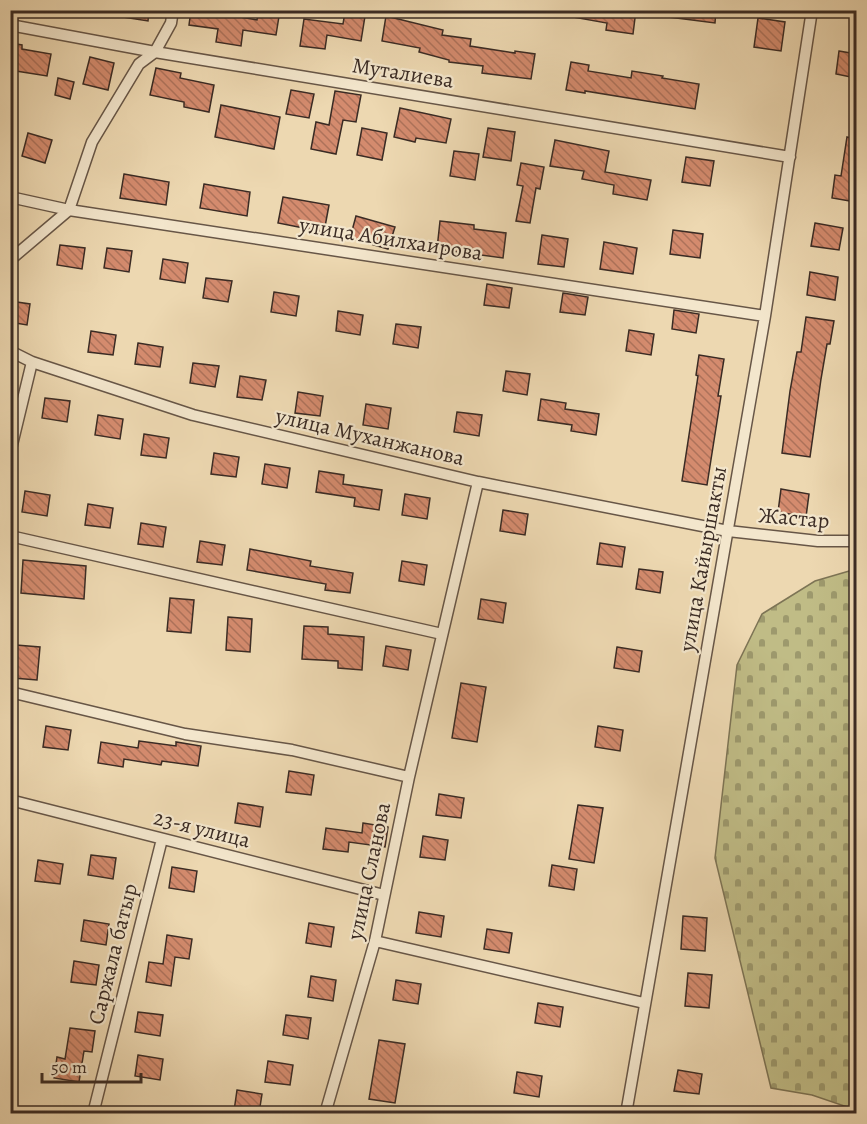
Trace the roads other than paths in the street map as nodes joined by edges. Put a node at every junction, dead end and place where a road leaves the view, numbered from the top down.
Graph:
1 (173, 10) edge
2 (812, 10) edge
3 (10, 25) edge
4 (155, 52) junction
5 (790, 157) junction
6 (10, 197) edge
7 (69, 210) junction
8 (10, 260) edge
9 (765, 316) junction
10 (10, 351) edge
11 (33, 362) junction
12 (10, 453) edge
13 (478, 482) junction
14 (728, 531) junction
15 (10, 537) edge
16 (856, 541) edge
17 (442, 634) junction
18 (10, 692) edge
19 (410, 777) junction
20 (10, 800) edge
21 (162, 839) junction
22 (384, 895) junction
23 (375, 940) junction
24 (644, 1003) junction
25 (93, 1113) edge
26 (325, 1113) edge
27 (626, 1113) edge

1 - 4 street
2 - 5 street, улица Кайыршакты
3 - 4 street, Муталиева
4 - 5 street, Муталиева
4 - 7 street
5 - 9 street, улица Кайыршакты
6 - 7 street, улица Абилхаирова
7 - 8 street
7 - 9 street, улица Абилхаирова
9 - 14 street, улица Кайыршакты
10 - 11 street, улица Муханжанова
11 - 12 street
11 - 13 street, улица Муханжанова
13 - 14 street, улица Муханжанова
13 - 17 street, улица Сланова
14 - 16 street, Жастар
14 - 24 street, улица Кайыршакты
15 - 17 street
17 - 19 street, улица Сланова
18 - 19 street
19 - 22 street, улица Сланова
20 - 21 street, 23-я улица
21 - 22 street, 23-я улица
21 - 25 street, Саржала батыр
22 - 23 street, улица Сланова
23 - 24 street
23 - 26 street, улица Сланова
24 - 27 street, улица Кайыршакты

